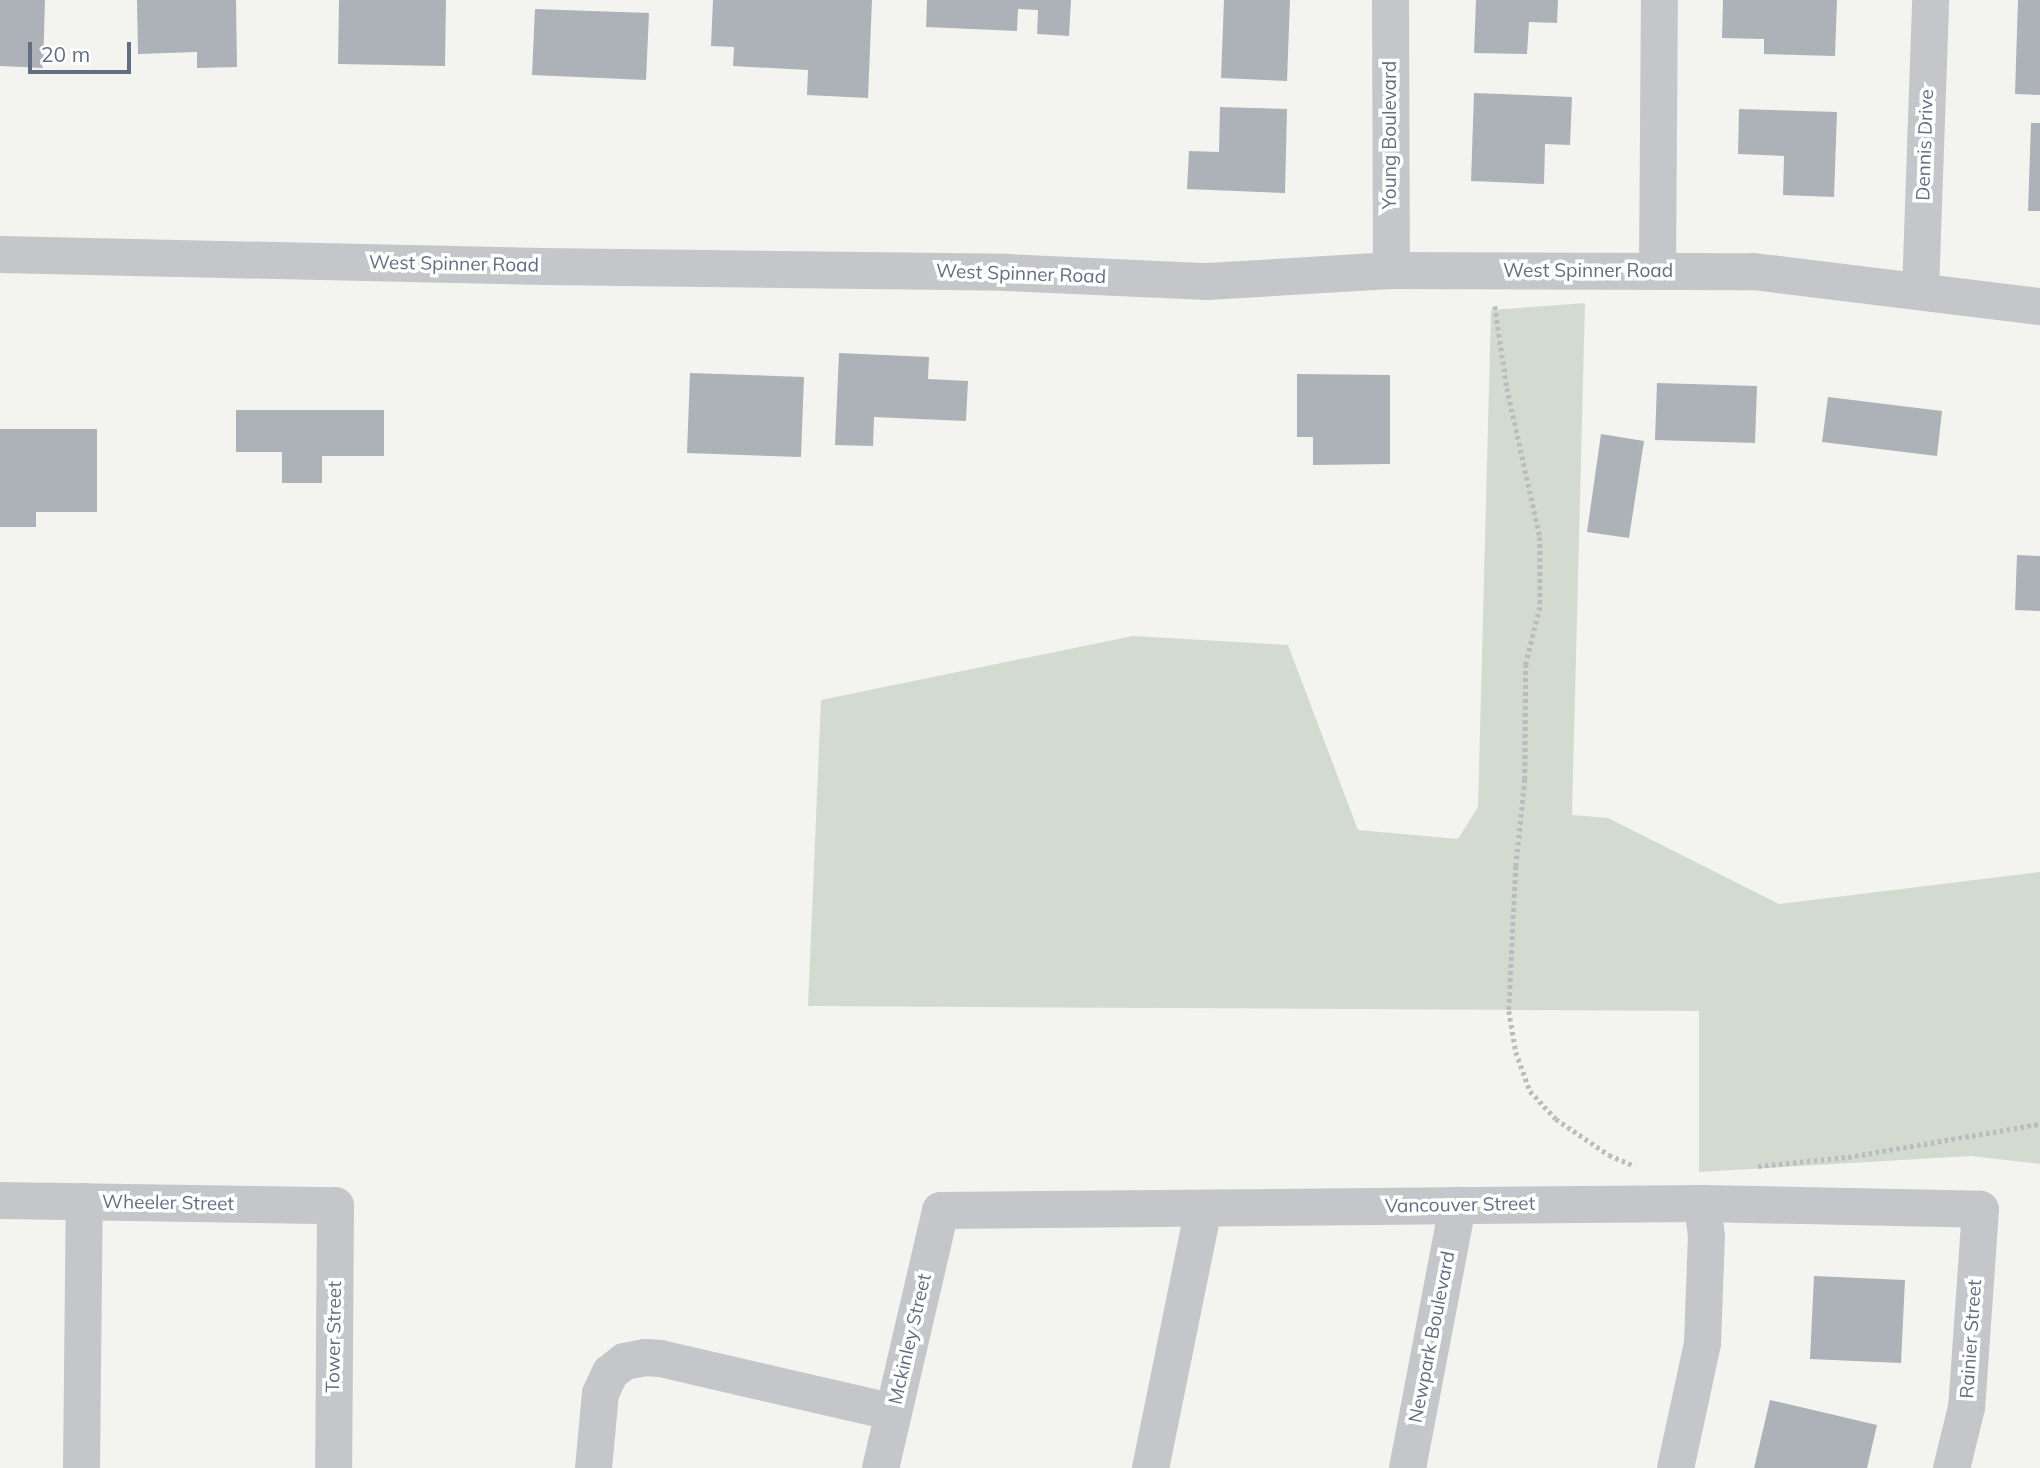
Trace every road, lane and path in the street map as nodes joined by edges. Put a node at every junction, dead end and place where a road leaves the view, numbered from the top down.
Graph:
1 (1390, 0) edge
2 (1659, 0) edge
3 (1930, 0) edge
4 (0, 254) edge
5 (1391, 270) junction
6 (1489, 270) junction
7 (1657, 271) junction
8 (1920, 291) junction
9 (2040, 306) edge
10 (2040, 1124) edge
11 (1754, 1166) dead end
12 (1641, 1168) dead end
13 (0, 1200) edge
14 (84, 1202) junction
15 (1702, 1203) junction
16 (335, 1205) joint
17 (1457, 1205) junction
18 (1203, 1208) junction
19 (1980, 1209) joint
20 (940, 1210) joint
21 (893, 1412) junction
22 (81, 1468) edge
23 (332, 1468) edge
24 (593, 1468) edge
25 (880, 1468) edge
26 (1150, 1468) edge
27 (1407, 1468) edge
28 (1675, 1468) edge
29 (1951, 1468) edge

1 - 5 street, Young Boulevard
2 - 7 street
3 - 8 street, Dennis Drive
4 - 5 street, West Spinner Road
5 - 6 street, West Spinner Road
6 - 7 street, West Spinner Road
6 - 12 path
7 - 8 street, West Spinner Road
8 - 9 street, West Spinner Road
10 - 11 path
13 - 14 street, Wheeler Street
14 - 16 street, Wheeler Street
14 - 22 street
15 - 17 street, Vancouver Street
15 - 19 street, Vancouver Street
15 - 28 street
16 - 23 street, Tower Street
17 - 18 street, Vancouver Street
17 - 27 street, Newpark Boulevard
18 - 20 street, Vancouver Street
18 - 26 street
19 - 29 street, Rainier Street
20 - 21 street, Mckinley Street
21 - 24 street
21 - 25 street, Mckinley Street

